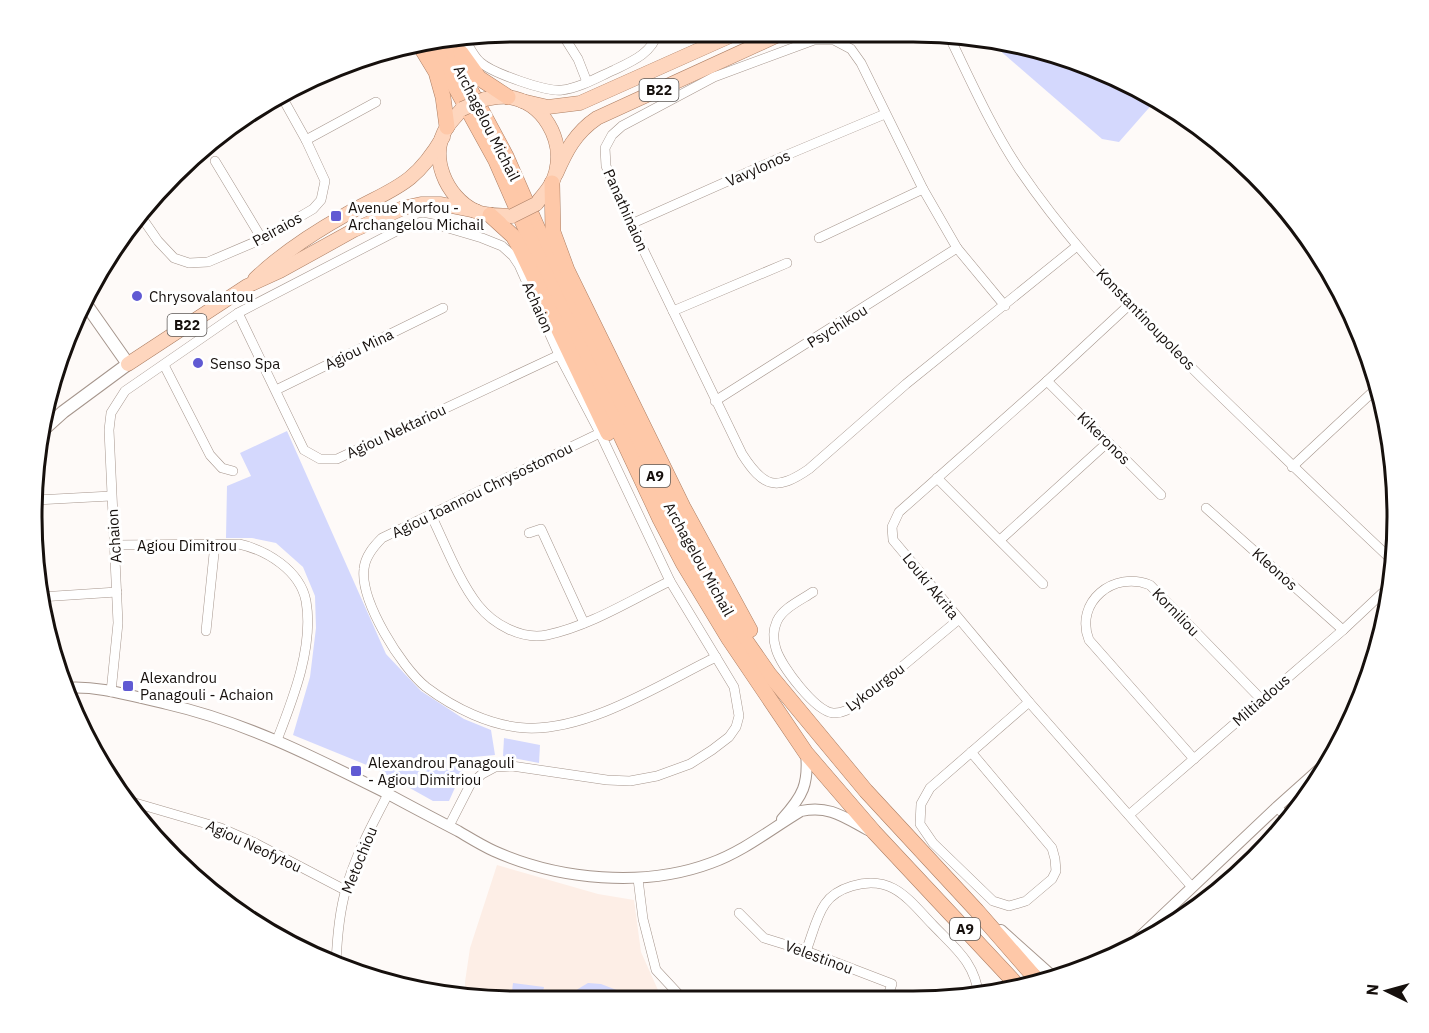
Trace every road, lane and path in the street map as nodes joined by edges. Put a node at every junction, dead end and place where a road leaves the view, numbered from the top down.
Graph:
1 (567, 42) edge
2 (655, 42) edge
3 (717, 42) edge
4 (763, 42) edge
5 (809, 42) edge
6 (838, 42) edge
7 (953, 44) edge
8 (468, 45) edge
9 (457, 46) edge
10 (447, 47) edge
11 (434, 49) edge
12 (423, 51) edge
13 (587, 82) junction
14 (515, 99) junction
15 (376, 102) dead end
16 (285, 103) edge
17 (885, 114) junction
18 (445, 132) junction
19 (306, 140) junction
20 (215, 161) dead end
21 (554, 178) junction
22 (923, 189) junction
23 (483, 213) junction
24 (145, 222) edge
25 (631, 224) junction
26 (819, 238) dead end
27 (261, 239) junction
28 (1077, 246) junction
29 (957, 248) junction
30 (787, 263) dead end
31 (246, 286) junction
32 (1129, 305) junction
33 (1005, 306) junction
34 (443, 308) dead end
35 (90, 310) edge
36 (673, 311) junction
37 (238, 313) junction
38 (559, 355) junction
39 (128, 364) junction
40 (164, 365) junction
41 (1047, 381) junction
42 (276, 390) junction
43 (1371, 394) edge
44 (715, 401) junction
45 (51, 422) edge
46 (600, 433) junction
47 (1108, 442) junction
48 (1292, 467) junction
49 (233, 471) dead end
50 (937, 478) junction
51 (1161, 495) dead end
52 (111, 496) junction
53 (43, 500) edge
54 (1206, 508) dead end
55 (431, 515) junction
56 (529, 533) dead end
57 (1000, 540) junction
58 (115, 544) junction
59 (215, 544) junction
60 (1385, 554) edge
61 (670, 581) junction
62 (1043, 584) dead end
63 (117, 592) junction
64 (813, 592) dead end
65 (49, 596) edge
66 (1380, 596) edge
67 (958, 620) junction
68 (584, 623) junction
69 (1343, 630) junction
70 (206, 631) dead end
71 (716, 657) junction
72 (74, 688) edge
73 (111, 692) junction
74 (1262, 700) junction
75 (1029, 702) junction
76 (776, 711) junction
77 (804, 716) junction
78 (277, 740) junction
79 (971, 752) junction
80 (806, 753) junction
81 (1194, 759) junction
82 (1307, 780) edge
83 (388, 794) junction
84 (139, 804) edge
85 (1277, 807) junction
86 (1282, 813) edge
87 (1129, 815) junction
88 (449, 826) junction
89 (774, 828) junction
90 (874, 832) junction
91 (638, 879) junction
92 (1192, 887) junction
93 (345, 890) junction
94 (977, 911) junction
95 (739, 913) dead end
96 (1150, 927) edge
97 (806, 951) junction
98 (336, 956) edge
99 (1047, 971) edge
100 (1033, 975) edge
101 (1013, 980) edge
102 (977, 987) edge
103 (676, 991) edge
104 (889, 991) edge

1 - 13 street
2 - 13 street
3 - 14 main road, B22
4 - 21 main road, B22
5 - 25 street, Panathinaion
6 - 17 street, Panathinaion
7 - 28 street, Konstantinoupoleos
8 - 13 street
9 - 14 highway
10 - 77 highway, Archagelou Michail / A9
11 - 76 highway, Archagelou Michail / A9
12 - 18 highway
14 - 18 main road, B22, bridge
14 - 21 main road
15 - 19 street
16 - 19 street, Peiraios
17 - 22 street, Panathinaion
17 - 25 street, Vavylonos
18 - 23 main road
18 - 31 main road, B22
19 - 27 street, Peiraios
20 - 27 street
21 - 23 main road, B22, bridge
21 - 77 highway
22 - 26 street
22 - 29 street, Panathinaion
23 - 31 main road, B22
23 - 76 highway
24 - 27 street, Peiraios
25 - 36 street, Panathinaion
28 - 32 street, Konstantinoupoleos
28 - 33 street, Panathinaion
29 - 33 street, Panathinaion
29 - 44 street, Psychikou
30 - 36 street
31 - 39 main road, B22
32 - 41 street, Louki Akrita
32 - 48 street, Konstantinoupoleos
33 - 44 street, Panathinaion
34 - 42 street, Agiou Mina
35 - 39 main road
36 - 44 street, Panathinaion
37 - 38 street, Achaion
37 - 40 street, Achaion
37 - 42 street, Agiou Nektariou
38 - 42 street, Agiou Nektariou
38 - 46 street, Achaion
39 - 45 main road
40 - 49 street
40 - 52 street, Achaion
41 - 47 street, Kikeronos
41 - 50 street, Louki Akrita
43 - 48 street
46 - 55 street, Agiou Ioannou Chrysostomou
46 - 61 street, Achaion
47 - 51 street, Kikeronos
47 - 57 street
48 - 60 street, Konstantinoupoleos
50 - 57 street
50 - 67 street, Louki Akrita
52 - 53 street
52 - 58 street, Achaion
54 - 69 street, Kleonos
55 - 68 street
55 - 71 street, Agiou Ioannou Chrysostomou
56 - 68 street
57 - 62 street
58 - 59 street, Agiou Dimitrou
58 - 63 street, Achaion
59 - 70 street
59 - 78 street, Agiou Dimitrou
61 - 68 street
61 - 71 street, Achaion
63 - 65 street
63 - 73 street, Achaion
64 - 67 street, Lykourgou
66 - 69 street, Miltiadous
67 - 75 street, Louki Akrita
69 - 74 street, Miltiadous
71 - 88 street, Achaion
72 - 73 street
73 - 78 street
74 - 81 street, Miltiadous
74 - 81 street, Korniliou
75 - 79 street
75 - 87 street, Louki Akrita
76 - 80 highway, Archagelou Michail / A9
77 - 94 highway, Archagelou Michail / A9
78 - 83 street
79 - 79 street
80 - 89 street
80 - 90 highway, Archagelou Michail / A9
81 - 87 street, Miltiadous
82 - 85 street
83 - 88 street
83 - 93 street, Metochiou
84 - 93 street, Agiou Neofytou
85 - 86 street
85 - 92 street
87 - 92 street, Louki Akrita
88 - 91 street
89 - 90 street
89 - 91 street
90 - 101 highway, Archagelou Michail / A9
91 - 103 street
92 - 96 street
93 - 98 street, Metochiou
94 - 99 street
94 - 100 highway, Archagelou Michail / A9
95 - 97 street, Velestinou
97 - 102 street
97 - 104 street, Velestinou

